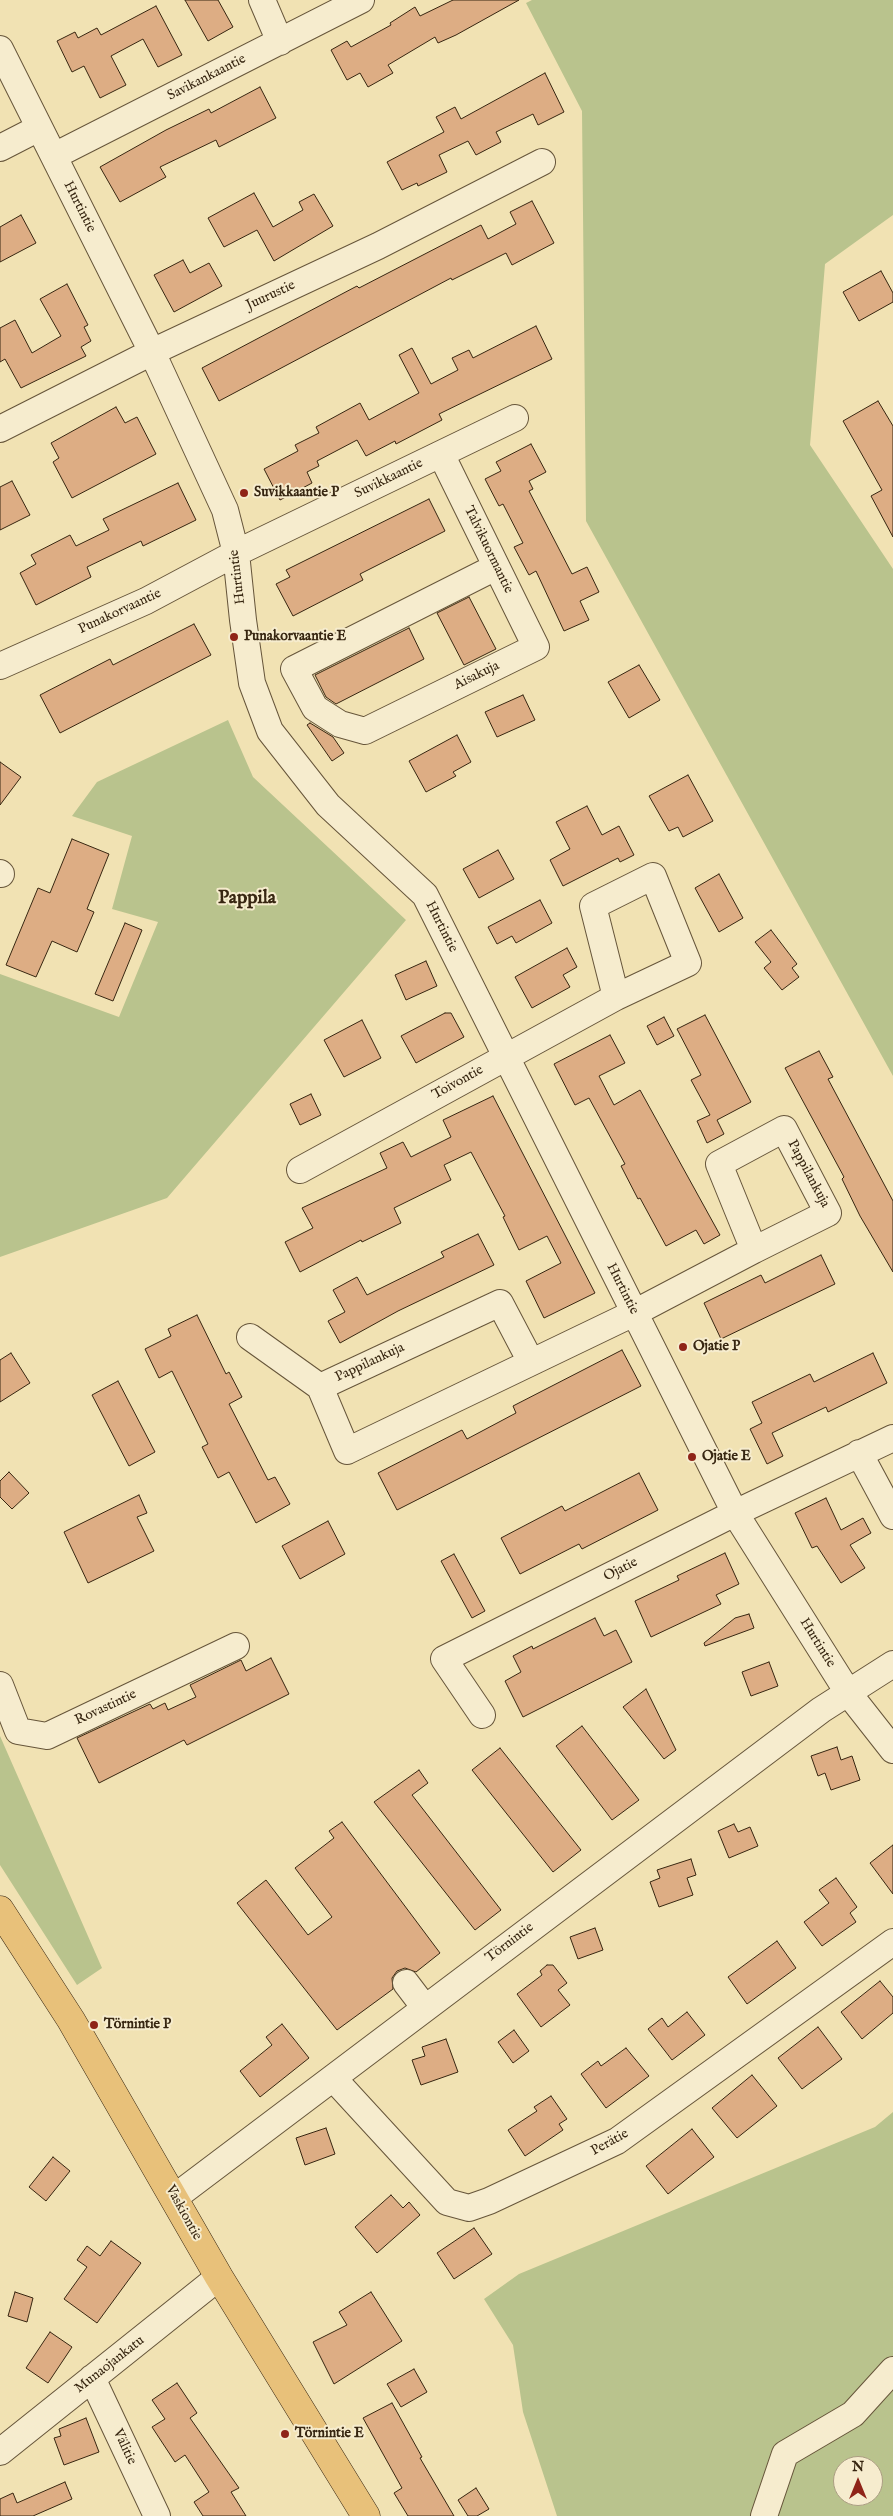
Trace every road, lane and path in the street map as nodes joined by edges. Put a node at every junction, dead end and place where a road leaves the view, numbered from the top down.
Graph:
1 (262, 0) edge
2 (361, 0) edge
3 (280, 42) junction
4 (0, 50) edge
5 (40, 128) junction
6 (0, 148) edge
7 (54, 156) junction
8 (542, 162) dead end
9 (152, 352) junction
10 (515, 418) dead end
11 (0, 429) edge
12 (441, 454) junction
13 (236, 553) junction
14 (496, 567) junction
15 (536, 647) joint
16 (0, 666) edge
17 (616, 996) junction
18 (506, 1056) junction
19 (300, 1170) dead end
20 (754, 1250) junction
21 (634, 1313) junction
22 (250, 1337) dead end
23 (531, 1362) junction
24 (320, 1387) junction
25 (893, 1438) edge
26 (859, 1453) junction
27 (735, 1513) junction
28 (893, 1516) edge
29 (236, 1646) dead end
30 (893, 1664) edge
31 (0, 1685) edge
32 (849, 1694) junction
33 (482, 1715) dead end
34 (893, 1750) edge
35 (0, 1910) edge
36 (893, 1942) edge
37 (406, 1982) dead end
38 (425, 2008) junction
39 (333, 2078) junction
40 (175, 2197) junction
41 (219, 2277) junction
42 (893, 2370) edge
43 (92, 2378) junction
44 (0, 2452) edge
45 (157, 2516) edge
46 (366, 2516) edge
47 (764, 2516) edge

1 - 3 street
2 - 3 street, Savikankaantie
3 - 7 street, Savikankaantie
4 - 5 street, Hurtintie
5 - 6 street
5 - 7 street, Hurtintie
7 - 9 street, Hurtintie
8 - 9 street, Juurustie
9 - 11 street, Juurustie
9 - 13 street, Hurtintie
10 - 12 street, Suvikkaantie
12 - 13 street, Suvikkaantie
12 - 14 street, Talvikuormantie
13 - 16 street, Punakorvaantie
13 - 18 street, Hurtintie
14 - 15 street, Talvikuormantie
14 - 15 street, Aisakuja
17 - 17 street, Toivontie
17 - 18 street, Toivontie
18 - 19 street, Toivontie
18 - 21 street, Hurtintie
20 - 20 street, Pappilankuja
20 - 21 street, Pappilankuja
21 - 23 street, Pappilankuja
21 - 27 street, Hurtintie
22 - 24 street
23 - 24 street, Pappilankuja
23 - 24 street, Pappilankuja
25 - 26 street, Ojatie
26 - 27 street, Ojatie
26 - 28 street
27 - 32 street, Hurtintie
27 - 33 street, Ojatie
29 - 31 street, Rovastintie
30 - 32 street, Törnintie
32 - 34 street, Hurtintie
32 - 38 street, Törnintie
35 - 40 main road, Vaskiontie
36 - 39 street, Perätie
37 - 38 street
38 - 39 street, Törnintie
39 - 40 street, Törnintie
40 - 41 main road, Vaskiontie
41 - 43 street, Munaojankatu
41 - 46 main road, Vaskiontie
42 - 47 street
43 - 44 street, Munaojankatu
43 - 45 street, Välitie

